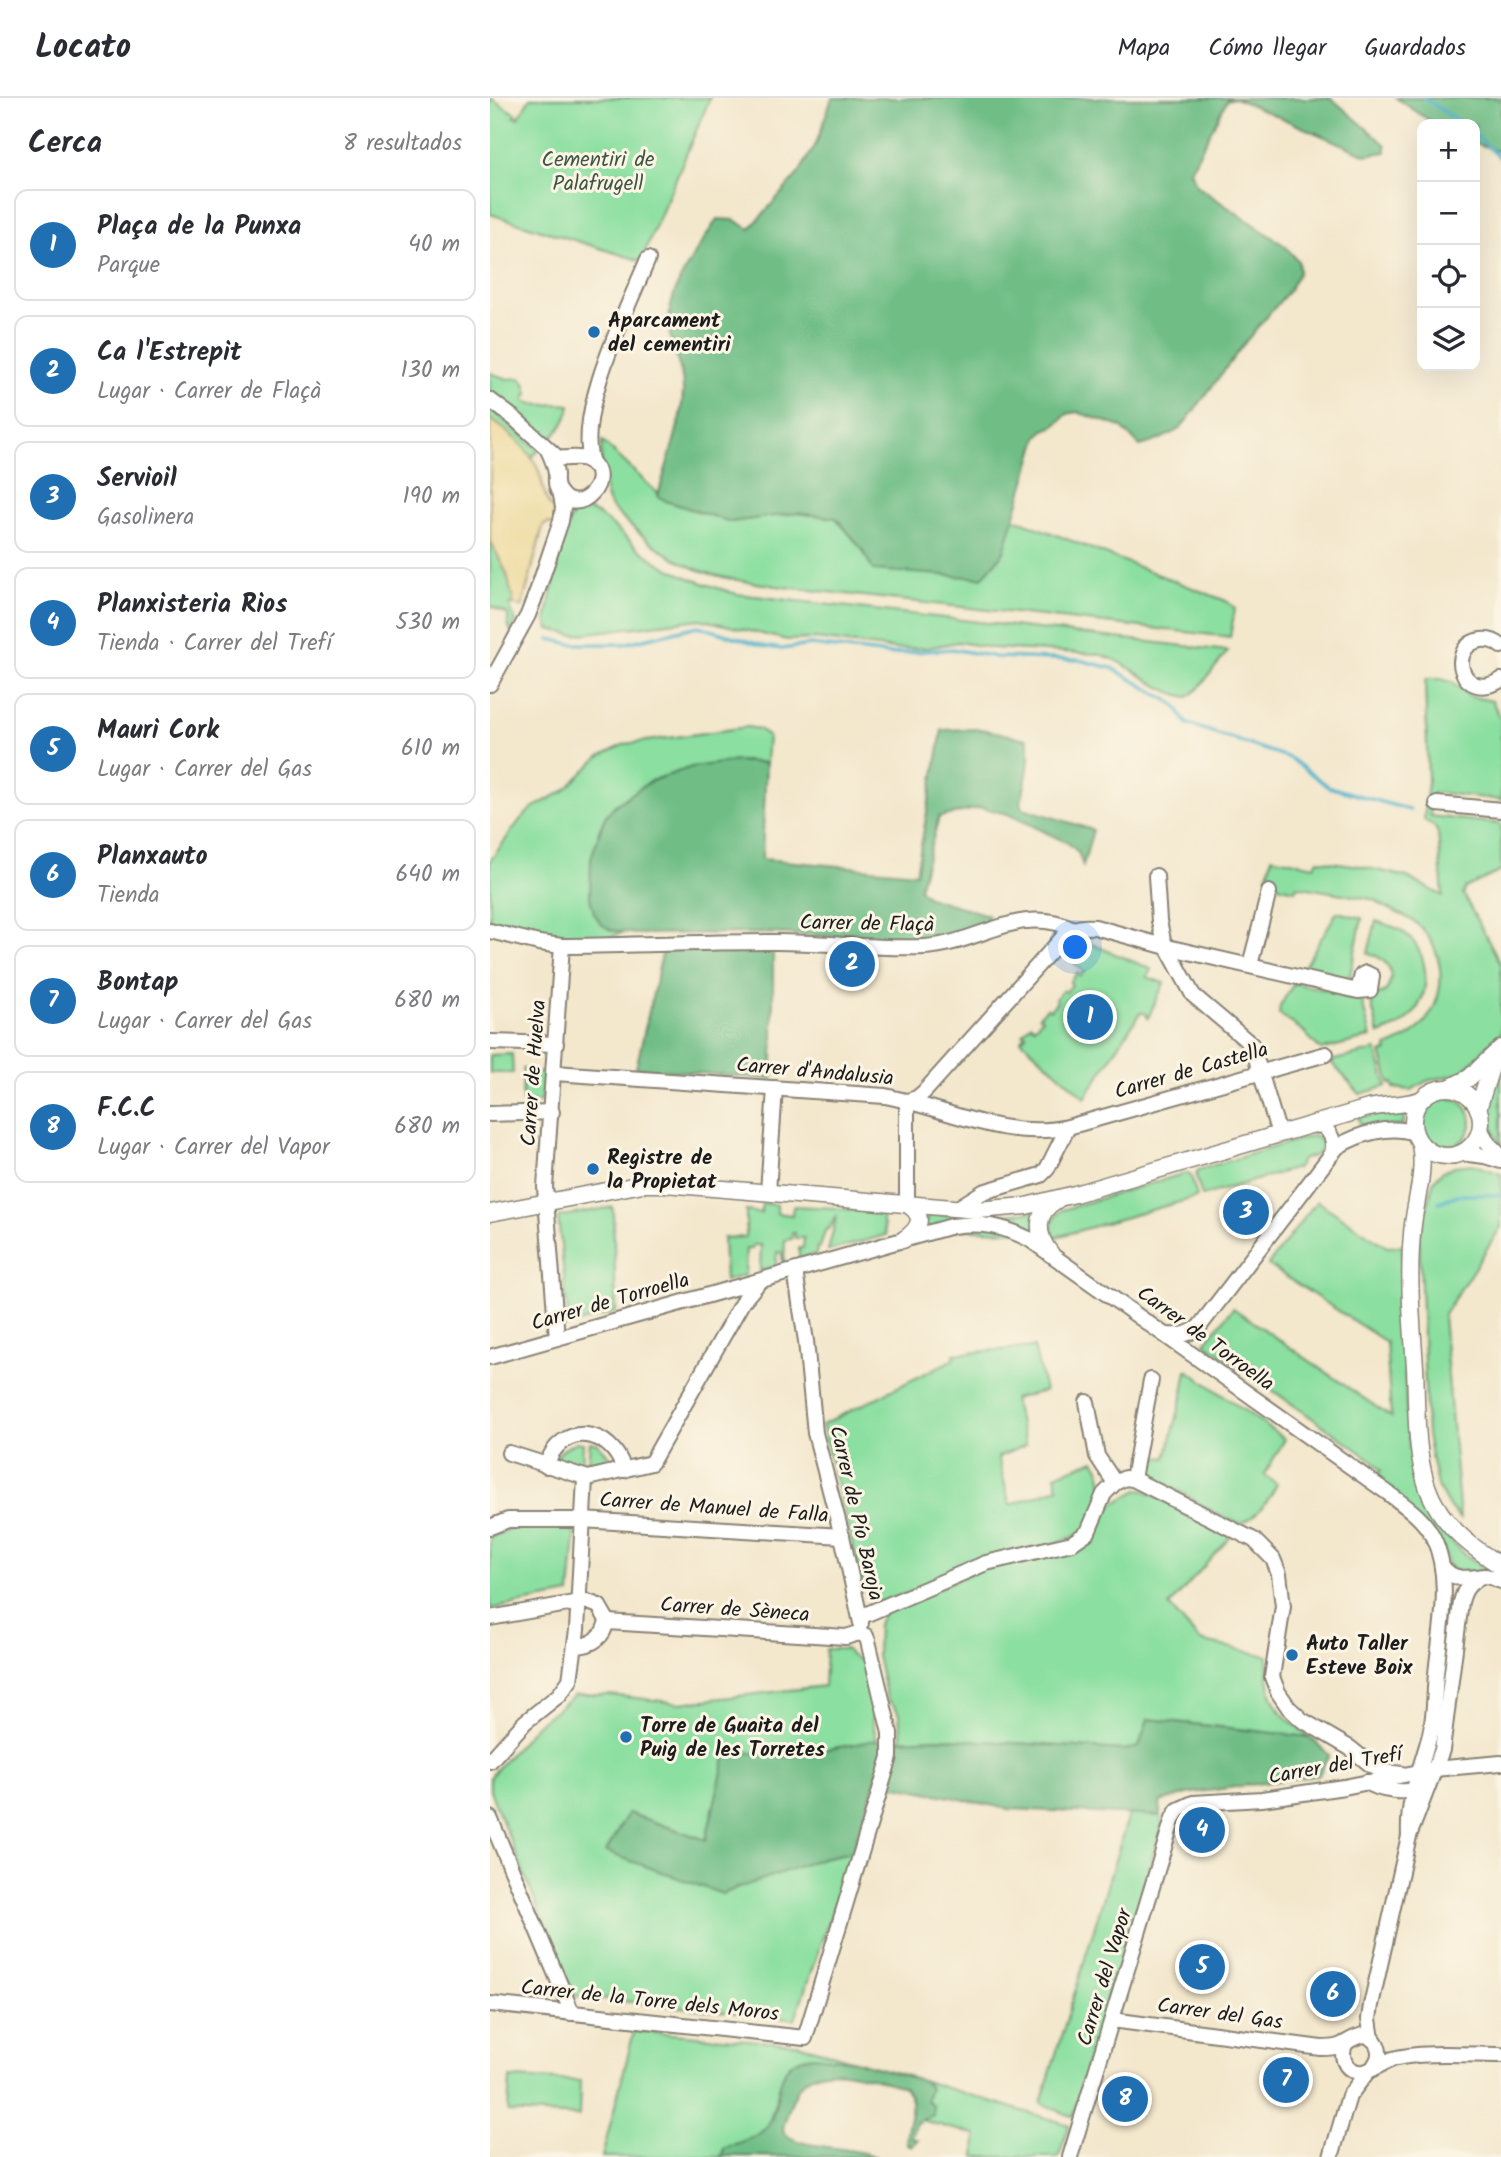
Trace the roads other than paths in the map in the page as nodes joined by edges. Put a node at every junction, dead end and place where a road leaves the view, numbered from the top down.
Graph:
1 (648, 259) dead end
2 (490, 400) edge
3 (588, 435) junction
4 (547, 448) junction
5 (573, 458) junction
6 (593, 465) junction
7 (556, 474) junction
8 (561, 494) junction
9 (575, 501) junction
10 (561, 522) junction
11 (1501, 646) edge
12 (1501, 680) edge
13 (490, 684) edge
14 (1477, 686) junction
15 (1501, 696) edge
16 (1437, 804) dead end
17 (1501, 810) edge
18 (1156, 876) dead end
19 (1269, 892) dead end
20 (1074, 929) junction
21 (490, 931) edge
22 (562, 946) junction
23 (1167, 947) junction
24 (1251, 965) junction
25 (1358, 991) dead end
26 (490, 1042) edge
27 (556, 1044) junction
28 (1498, 1052) edge
29 (1326, 1054) dead end
30 (1261, 1072) junction
31 (555, 1073) junction
32 (1450, 1087) junction
33 (775, 1088) junction
34 (1420, 1100) junction
35 (907, 1101) junction
36 (1478, 1109) junction
37 (552, 1112) junction
38 (490, 1114) edge
39 (1307, 1126) junction
40 (1068, 1127) junction
41 (1480, 1128) junction
42 (1279, 1134) junction
43 (1417, 1138) junction
44 (1332, 1154) junction
45 (1455, 1154) junction
46 (1501, 1159) edge
47 (1420, 1190) junction
48 (768, 1192) junction
49 (1063, 1197) junction
50 (547, 1202) junction
51 (907, 1204) junction
52 (956, 1209) junction
53 (490, 1213) edge
54 (903, 1240) junction
55 (1051, 1254) junction
56 (794, 1271) junction
57 (760, 1281) junction
58 (1167, 1335) junction
59 (557, 1338) junction
60 (525, 1347) junction
61 (490, 1357) edge
62 (490, 1370) edge
63 (1151, 1380) dead end
64 (1087, 1402) dead end
65 (509, 1453) dead end
66 (546, 1466) junction
67 (624, 1470) junction
68 (585, 1478) junction
69 (1133, 1479) junction
70 (1115, 1483) junction
71 (582, 1520) junction
72 (490, 1527) edge
73 (842, 1536) junction
74 (1442, 1566) junction
75 (1501, 1566) edge
76 (1477, 1578) junction
77 (1501, 1581) edge
78 (578, 1602) junction
79 (860, 1617) junction
80 (490, 1618) edge
81 (607, 1622) junction
82 (1441, 1626) junction
83 (859, 1633) junction
84 (1457, 1637) junction
85 (575, 1646) junction
86 (1443, 1746) junction
87 (1358, 1755) junction
88 (490, 1761) edge
89 (1501, 1763) edge
90 (1468, 1766) junction
91 (1424, 1774) junction
92 (1366, 1783) junction
93 (1413, 1791) junction
94 (1178, 1810) joint
95 (490, 1818) edge
96 (1411, 1824) junction
97 (490, 2004) edge
98 (1371, 2005) junction
99 (572, 2013) junction
100 (1112, 2020) junction
101 (805, 2038) joint
102 (1350, 2039) junction
103 (1374, 2041) junction
104 (1321, 2048) junction
105 (1501, 2055) edge
106 (1407, 2056) junction
107 (1345, 2063) junction
108 (1370, 2070) junction
109 (1349, 2096) junction
110 (1070, 2157) edge
111 (1331, 2157) edge

1 - 3 street
2 - 4 street
3 - 5 street
3 - 6 street
4 - 5 street
4 - 7 street
5 - 6 street
5 - 7 street
6 - 9 street
7 - 8 street
8 - 9 street
8 - 10 street
9 - 10 street
10 - 13 street
11 - 14 street
12 - 14 street
14 - 15 street
16 - 17 street
18 - 23 street
19 - 24 street
20 - 22 street, Carrer de Flaçà
20 - 23 street, Carrer de Flaçà
20 - 35 street
21 - 22 street, Carrer de Flaçà
22 - 27 street, Carrer de Huelva
23 - 24 street, Carrer de Flaçà
23 - 30 street
24 - 25 street, Carrer de Flaçà
26 - 27 street
27 - 31 street, Carrer de Huelva
28 - 32 street
28 - 36 street
29 - 30 street, Carrer de Castella
30 - 40 street, Carrer de Castella
30 - 42 street
31 - 33 street, Carrer d'Andalusia
31 - 37 street, Carrer de Huelva
32 - 34 street
32 - 36 street
33 - 35 street, Carrer d'Andalusia
33 - 48 street
34 - 39 street
34 - 43 street
35 - 40 street, Carrer d'Andalusia
35 - 51 street
36 - 41 street
37 - 38 street
37 - 50 street, Carrer de Huelva
39 - 42 street
39 - 44 street
40 - 52 street
41 - 45 street
41 - 46 street
42 - 49 street
43 - 44 street
43 - 45 street
43 - 47 street
44 - 58 street
45 - 46 street
45 - 47 street
47 - 75 street
48 - 50 street
48 - 51 street
49 - 52 street
49 - 55 street
50 - 53 street
50 - 59 street, Carrer de Huelva
51 - 52 street
51 - 54 street
54 - 55 street, Carrer de Torroella
54 - 56 street, Carrer de Torroella
55 - 58 street, Carrer de Torroella
56 - 57 street, Carrer de Torroella
56 - 73 street, Carrer de Pío Baroja
57 - 59 street, Carrer de Torroella
57 - 67 street
58 - 74 street, Carrer de Torroella
59 - 60 street, Carrer de Torroella
60 - 61 street, Carrer de Torroella
60 - 62 street
63 - 69 street
64 - 70 street
65 - 66 street
66 - 67 street
66 - 68 street
67 - 68 street
68 - 71 street
69 - 70 street
69 - 87 street
70 - 79 street
71 - 72 street, Carrer de Manuel de Falla
71 - 73 street, Carrer de Manuel de Falla
71 - 78 street
73 - 79 street, Carrer de Pío Baroja
74 - 76 street
74 - 82 street, Carrer de Torroella
76 - 77 street
76 - 84 street
78 - 80 street
78 - 81 street
78 - 85 street
79 - 83 street, Carrer de Pío Baroja
81 - 83 street, Carrer de Sèneca
81 - 85 street
82 - 84 street
82 - 91 street, Carrer de Torroella
83 - 101 street, Carrer de Pío Baroja
84 - 86 street
85 - 88 street
86 - 90 street
86 - 91 street
87 - 91 street
87 - 92 street
89 - 90 street
90 - 91 street
91 - 92 street, Carrer del Trefí
91 - 93 street
91 - 96 street
92 - 93 street
92 - 94 street, Carrer del Trefí
92 - 96 street
93 - 96 street
94 - 100 street, Carrer del Vapor
95 - 99 street
96 - 98 street
97 - 99 street, Carrer de la Torre dels Moros
98 - 102 street
98 - 103 street
99 - 101 street, Carrer de la Torre dels Moros
100 - 104 street, Carrer del Gas
100 - 110 street, Carrer del Vapor
102 - 103 street
102 - 104 street, Carrer del Gas
102 - 107 street
103 - 106 street
103 - 108 street
104 - 107 street, Carrer del Gas
105 - 106 street
106 - 108 street
107 - 108 street
107 - 109 street
108 - 109 street
109 - 111 street

